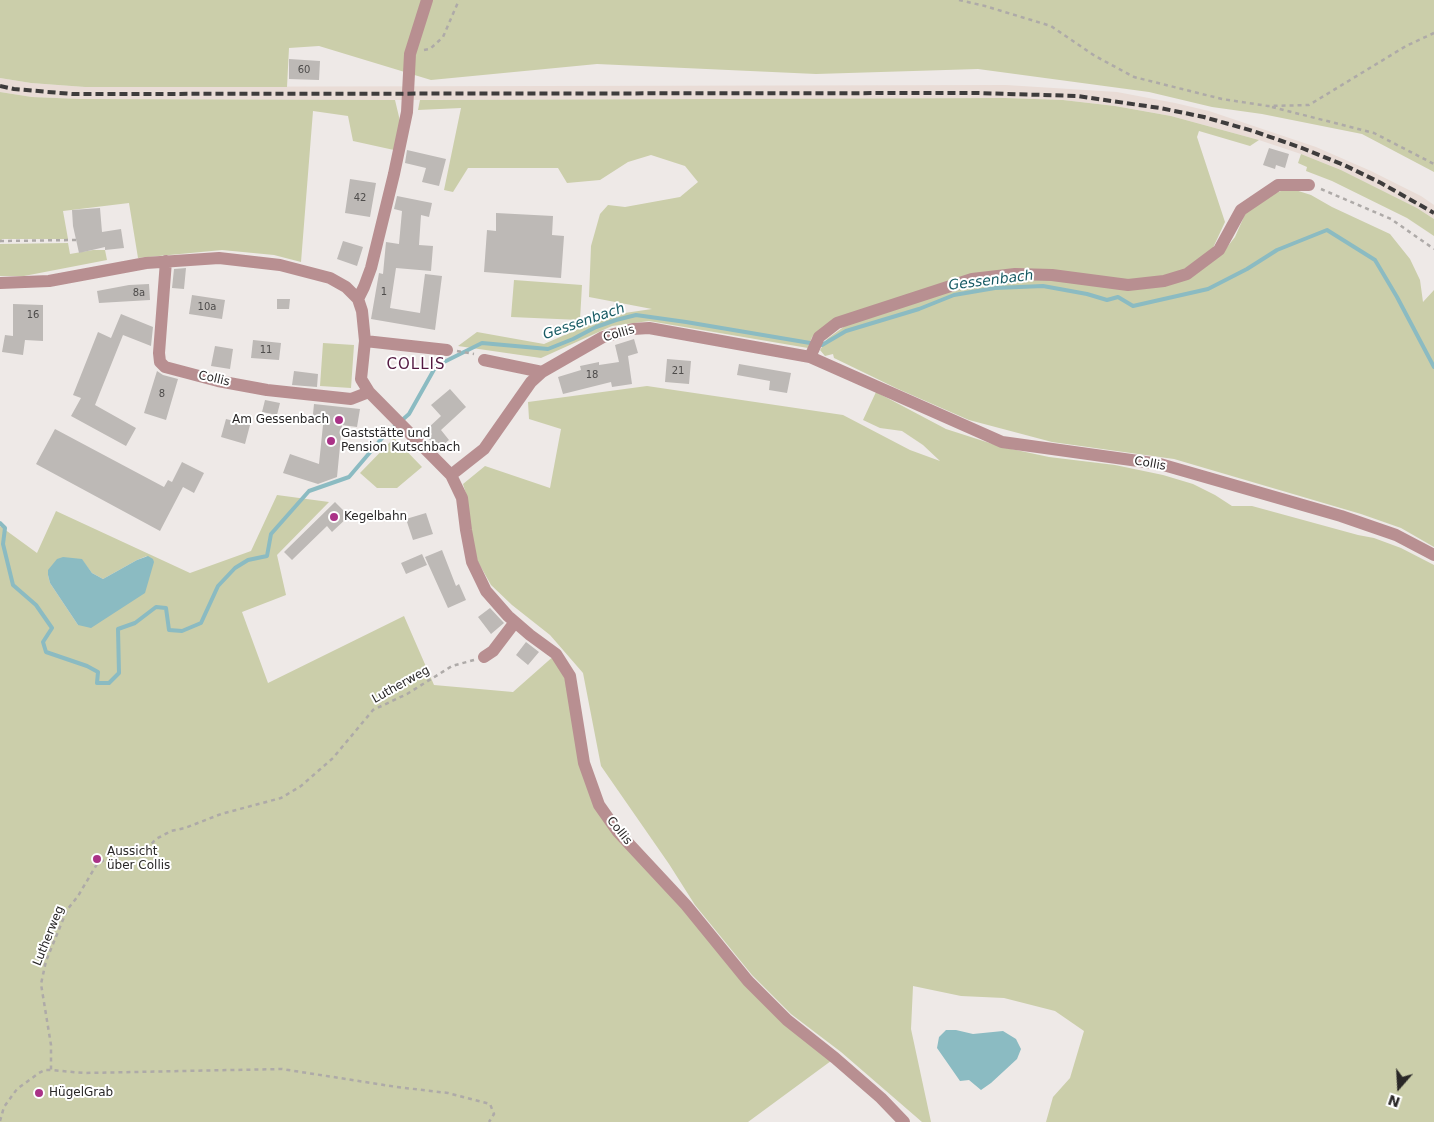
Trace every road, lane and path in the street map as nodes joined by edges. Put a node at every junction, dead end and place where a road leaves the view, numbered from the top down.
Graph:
1 (427, 0) edge
2 (459, 0) edge
3 (959, 0) edge
4 (1434, 33) edge
5 (410, 54) junction
6 (1268, 106) junction
7 (1434, 164) edge
8 (1309, 185) joint
9 (76, 240) dead end
10 (0, 241) edge
11 (1434, 249) edge
12 (166, 260) junction
13 (0, 283) edge
14 (358, 300) junction
15 (365, 341) junction
16 (451, 351) joint
17 (811, 353) junction
18 (479, 357) joint
19 (542, 372) junction
20 (369, 392) junction
21 (452, 475) junction
22 (1434, 554) edge
23 (515, 622) junction
24 (484, 657) joint
25 (51, 1070) junction
26 (0, 1121) edge
27 (489, 1122) edge
28 (904, 1122) edge

1 - 5 street
2 - 5 path
3 - 6 path
4 - 6 path
5 - 14 street
6 - 7 path
8 - 11 path
8 - 17 street
9 - 10 path
12 - 13 street
12 - 14 street
12 - 20 street, Collis
14 - 15 street, Collis
15 - 16 street
15 - 20 street, Collis
16 - 18 path
17 - 19 street, Collis
17 - 22 street, Collis
18 - 19 street
19 - 21 street, Collis
20 - 21 street, Collis
21 - 23 street, Collis
23 - 24 street
23 - 28 street, Collis
24 - 25 path, Lutherweg
25 - 26 path
25 - 27 path

